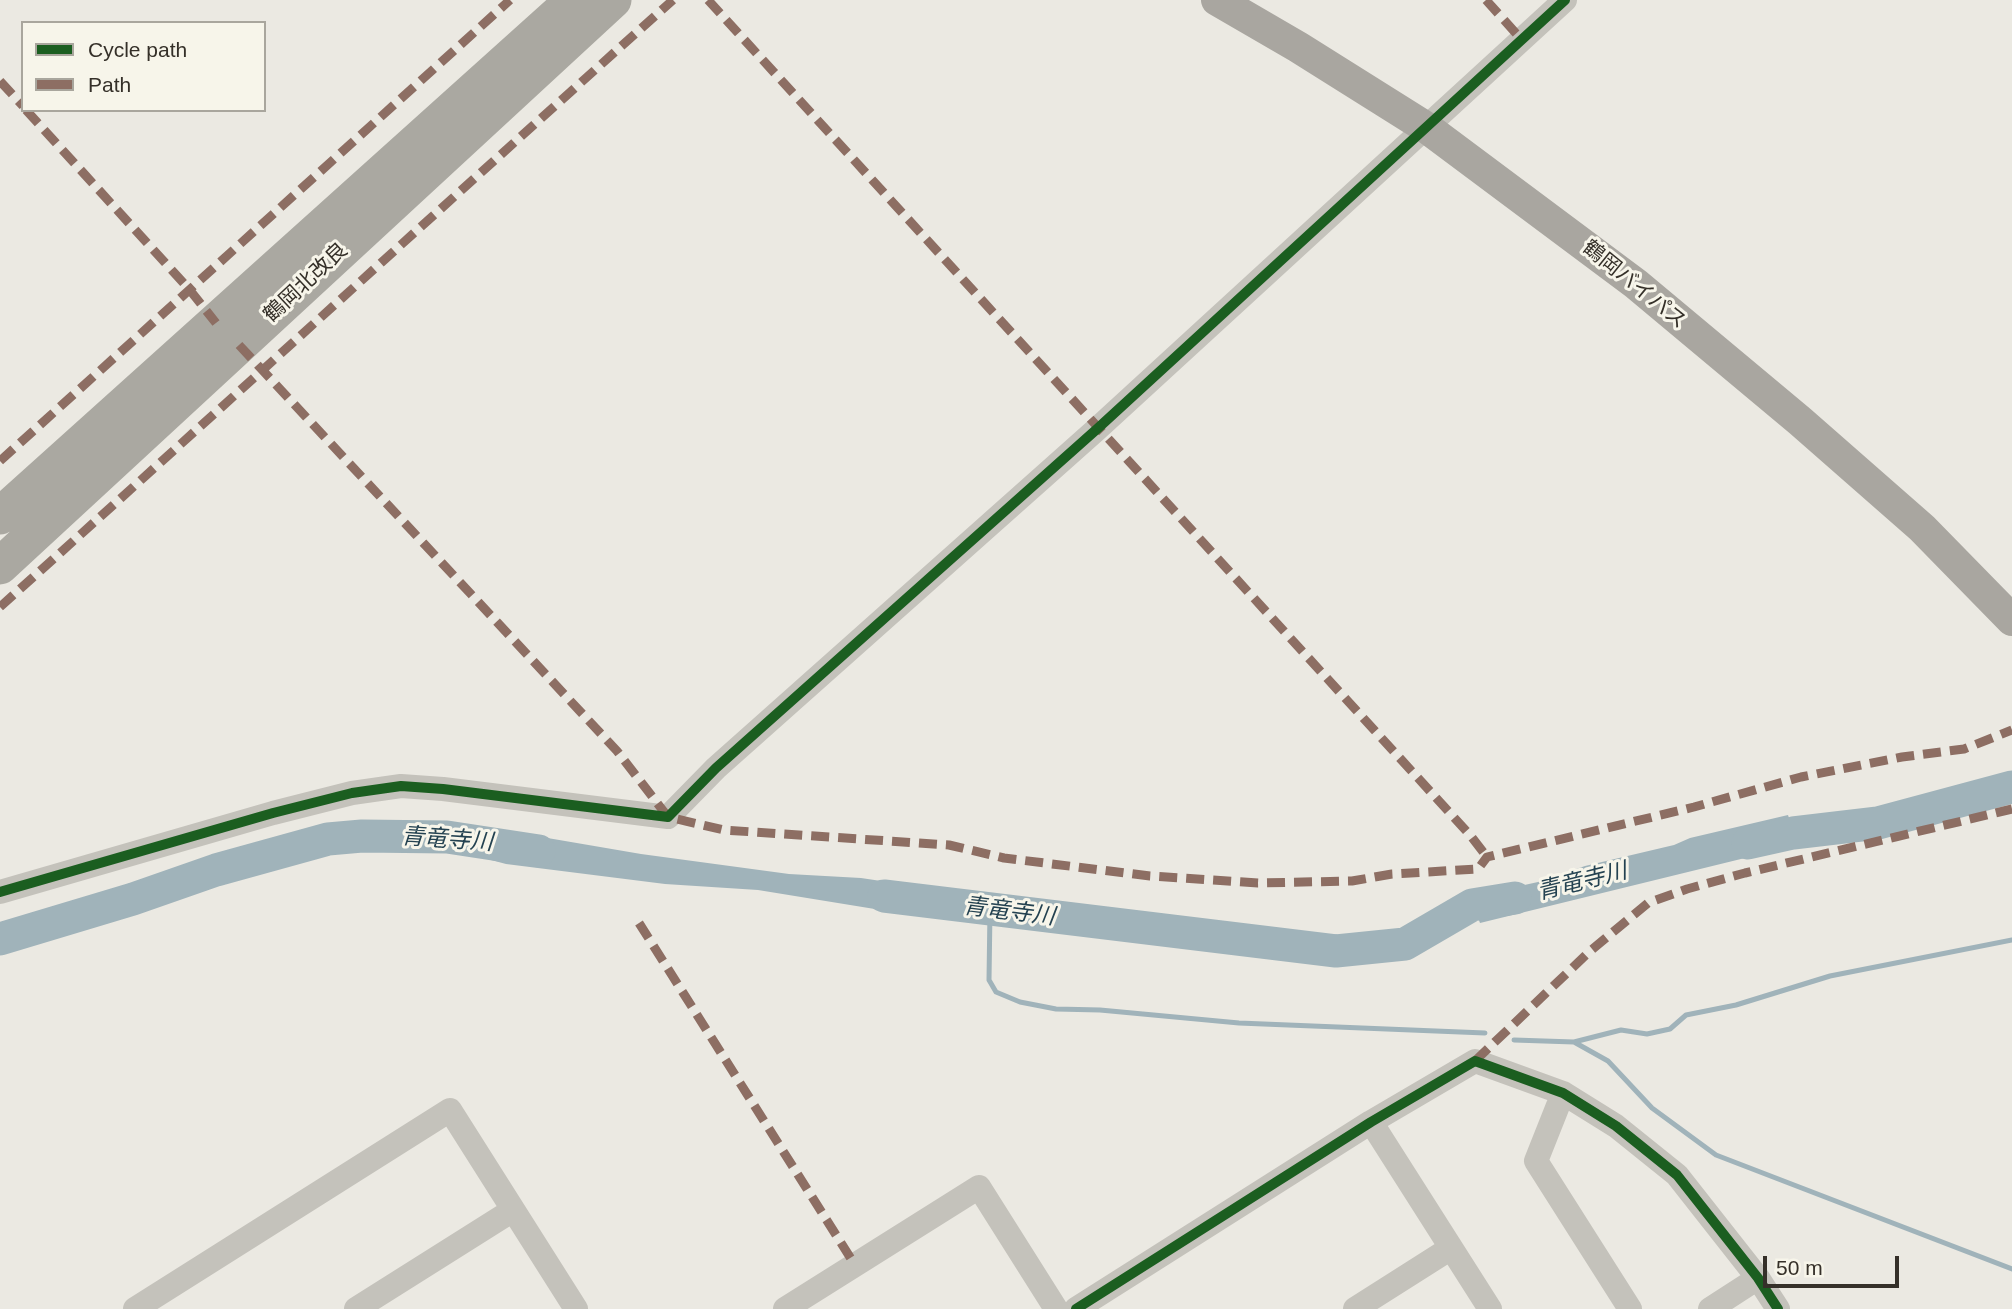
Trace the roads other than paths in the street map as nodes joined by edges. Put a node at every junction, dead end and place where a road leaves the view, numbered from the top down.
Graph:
1 (574, 0) edge
2 (613, 0) edge
3 (1217, 0) edge
4 (1565, 0) edge
5 (1427, 128) junction
6 (0, 516) edge
7 (0, 566) edge
8 (2012, 620) edge
9 (0, 892) edge
10 (1563, 1093) junction
11 (1371, 1122) junction
12 (513, 1210) junction
13 (1451, 1248) junction
14 (1758, 1278) junction
15 (163, 1302) edge
16 (572, 1308) edge
17 (135, 1309) edge
18 (356, 1309) edge
19 (785, 1309) edge
20 (1056, 1309) edge
21 (1076, 1309) edge
22 (1355, 1309) edge
23 (1490, 1309) edge
24 (1630, 1309) edge
25 (1710, 1309) edge
26 (1778, 1309) edge

1 - 6 highway, 鶴岡北改良
2 - 7 highway, 鶴岡北改良
3 - 5 main road, 鶴岡バイパス
4 - 5 street
5 - 8 main road, 鶴岡バイパス
5 - 9 street
10 - 11 street
10 - 14 street
10 - 24 street
11 - 13 street
11 - 21 street
12 - 15 street
12 - 16 street
12 - 18 street
13 - 22 street
13 - 23 street
14 - 25 street
14 - 26 street
15 - 17 street
19 - 20 street

